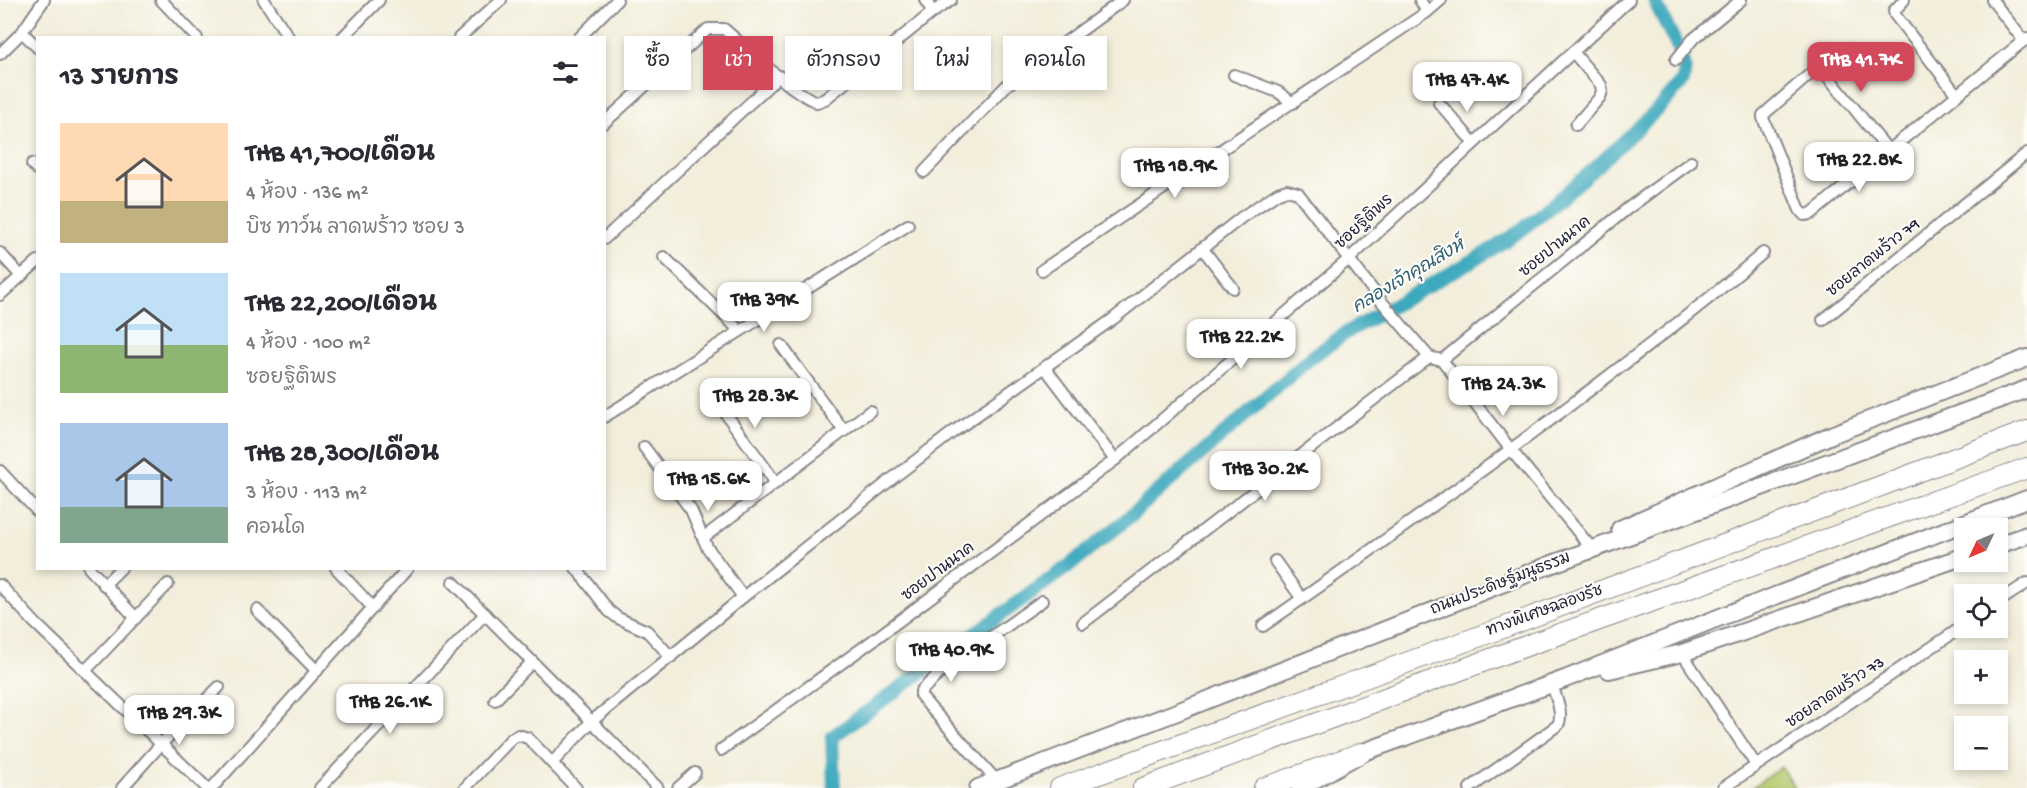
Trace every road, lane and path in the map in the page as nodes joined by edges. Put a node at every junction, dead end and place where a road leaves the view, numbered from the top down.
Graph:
1 (44, 0) edge
2 (161, 0) edge
3 (264, 0) edge
4 (379, 0) edge
5 (501, 0) edge
6 (617, 0) edge
7 (925, 0) edge
8 (951, 0) edge
9 (1123, 0) edge
10 (1420, 0) edge
11 (1441, 0) edge
12 (1629, 0) edge
13 (1741, 0) edge
14 (1904, 0) edge
15 (1992, 0) edge
16 (933, 12) junction
17 (1427, 12) junction
18 (22, 32) junction
19 (195, 36) edge
20 (289, 36) edge
21 (344, 36) edge
22 (461, 36) edge
23 (581, 36) edge
24 (2026, 39) edge
25 (36, 46) edge
26 (1573, 52) junction
27 (0, 54) edge
28 (1676, 60) dead end
29 (1234, 75) dead end
30 (778, 76) junction
31 (1957, 94) junction
32 (1293, 103) junction
33 (1439, 103) dead end
34 (606, 121) edge
35 (1576, 125) dead end
36 (1473, 142) junction
37 (1888, 150) junction
38 (2027, 153) edge
39 (1690, 162) dead end
40 (924, 172) dead end
41 (908, 225) dead end
42 (606, 237) edge
43 (1202, 248) junction
44 (0, 253) edge
45 (1763, 253) dead end
46 (664, 257) dead end
47 (1349, 259) junction
48 (36, 263) edge
49 (1042, 270) dead end
50 (21, 276) junction
51 (1233, 288) dead end
52 (0, 295) edge
53 (1823, 320) dead end
54 (740, 331) junction
55 (781, 345) dead end
56 (1429, 357) junction
57 (2027, 358) edge
58 (1442, 360) junction
59 (1046, 369) junction
60 (2027, 389) edge
61 (710, 392) dead end
62 (870, 411) dead end
63 (606, 416) edge
64 (844, 431) junction
65 (2027, 431) edge
66 (644, 447) dead end
67 (1511, 450) junction
68 (1115, 460) junction
69 (2027, 468) edge
70 (0, 471) edge
71 (776, 483) junction
72 (2027, 499) edge
73 (36, 510) edge
74 (2027, 535) edge
75 (703, 538) junction
76 (2008, 542) edge
77 (1588, 544) junction
78 (1954, 560) edge
79 (1275, 561) dead end
80 (1547, 566) junction
81 (91, 570) edge
82 (119, 570) edge
83 (338, 570) edge
84 (406, 570) edge
85 (578, 570) edge
86 (453, 582) dead end
87 (2027, 583) edge
88 (168, 584) dead end
89 (0, 585) edge
90 (104, 585) junction
91 (2008, 596) edge
92 (743, 597) junction
93 (1302, 598) junction
94 (1042, 601) dead end
95 (373, 608) junction
96 (257, 610) dead end
97 (485, 614) junction
98 (136, 618) junction
99 (1083, 623) dead end
100 (1263, 626) dead end
101 (1954, 632) edge
102 (1682, 653) junction
103 (671, 657) junction
104 (532, 662) junction
105 (86, 670) junction
106 (317, 671) junction
107 (1559, 681) junction
108 (219, 687) dead end
109 (495, 700) dead end
110 (592, 721) junction
111 (162, 743) junction
112 (721, 750) dead end
113 (1361, 753) junction
114 (552, 763) junction
115 (1756, 765) junction
116 (695, 773) dead end
117 (998, 781) junction
118 (122, 788) edge
119 (207, 788) edge
120 (212, 788) edge
121 (320, 788) edge
122 (465, 788) edge
123 (576, 788) edge
124 (658, 788) edge
125 (678, 788) edge
126 (978, 788) edge
127 (1060, 788) edge
128 (1143, 788) edge
129 (1264, 788) edge
130 (1300, 788) edge
131 (1470, 788) edge
132 (1723, 788) edge

1 - 18 street
2 - 19 street
3 - 20 street
4 - 21 street
5 - 22 street
6 - 23 street
7 - 16 street
8 - 16 street
9 - 40 street
10 - 17 street
11 - 17 street
12 - 26 street, ซอยฐิติพร
13 - 28 street
14 - 31 street
15 - 24 street
16 - 30 street
17 - 32 street
18 - 25 street
18 - 27 street
24 - 31 street
26 - 35 street
26 - 36 street, ซอยฐิติพร
29 - 32 street
30 - 34 street
30 - 42 street
31 - 37 street
32 - 49 street
33 - 36 street
36 - 47 street, ซอยฐิติพร
37 - 37 street
38 - 53 street, ซอยลาดพร้าว 79
39 - 58 street, ซอยปานนาค
41 - 54 street
43 - 47 street
43 - 51 street
43 - 59 street
44 - 50 street
45 - 67 street
46 - 54 street
47 - 56 street
47 - 68 street, ซอยฐิติพร
48 - 50 street
50 - 52 street
54 - 63 street
55 - 64 street
56 - 58 street
56 - 99 street
57 - 77 main road
58 - 67 street
59 - 68 street
59 - 92 street
60 - 80 main road, ถนนประดิษฐ์มนูธรรม
61 - 71 street
62 - 64 street
64 - 71 street
65 - 127 highway, ทางพิเศษฉลองรัช
66 - 75 street
67 - 77 street
67 - 93 street
68 - 112 street, ซอยปานนาค
69 - 128 highway, ทางพิเศษฉลองรัช
70 - 73 street
71 - 75 street
72 - 107 main road
74 - 76 main road
75 - 92 street
77 - 80 main road
78 - 102 main road
79 - 93 street
80 - 117 main road, ถนนประดิษฐ์มนูธรรม
81 - 90 street
82 - 90 street
83 - 95 street
84 - 95 street
85 - 103 street
86 - 97 street
87 - 91 street
88 - 98 street
89 - 105 street
90 - 98 street
92 - 103 street
93 - 100 street
94 - 117 street
95 - 106 street
96 - 106 street
97 - 104 street
97 - 121 street
98 - 105 street
101 - 115 street, ซอยลาดพร้าว 73
102 - 107 main road
102 - 115 street
103 - 110 street
104 - 109 street
104 - 110 street
105 - 111 street
106 - 120 street
107 - 113 main road
107 - 131 street
108 - 111 street
110 - 114 street
110 - 124 street
111 - 118 street
111 - 119 street
113 - 129 highway
113 - 130 main road
114 - 122 street
114 - 123 street
115 - 132 street, ซอยลาดพร้าว 73
116 - 125 street
117 - 126 main road, ถนนประดิษฐ์มนูธรรม

